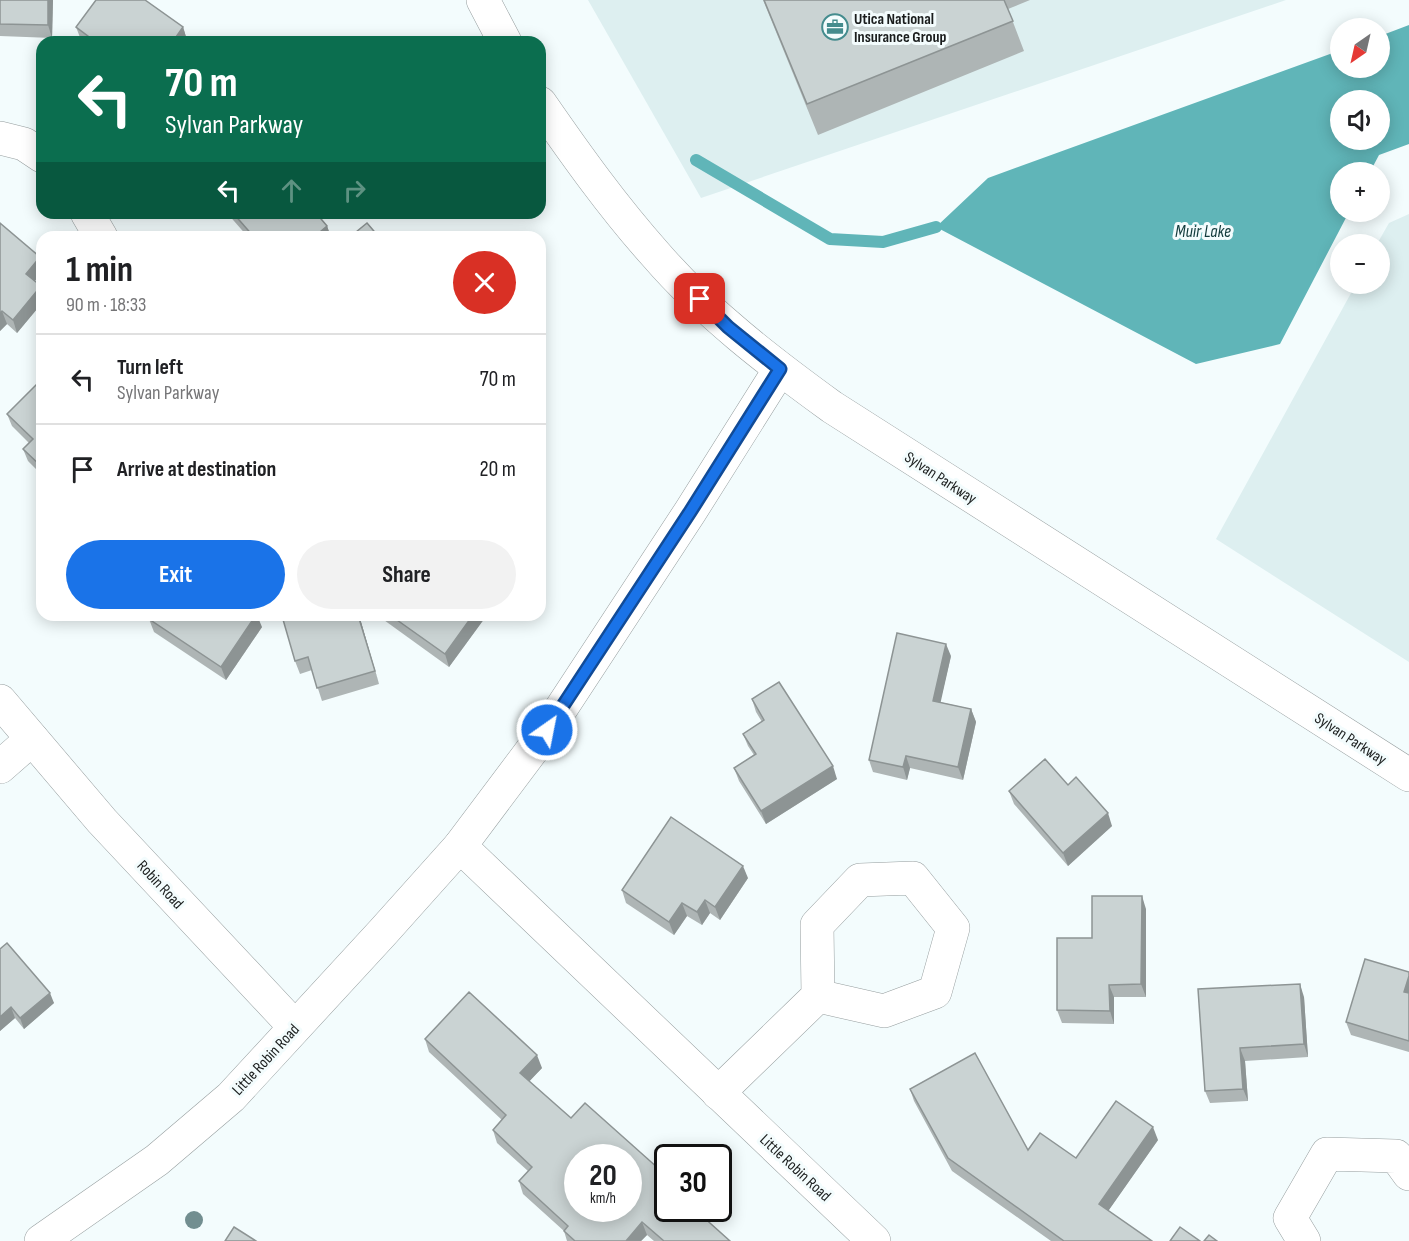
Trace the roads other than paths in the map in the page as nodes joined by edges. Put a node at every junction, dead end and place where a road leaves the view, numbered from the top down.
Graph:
1 (483, 0) edge
2 (502, 36) edge
3 (546, 112) edge
4 (0, 138) edge
5 (36, 152) edge
6 (780, 369) junction
7 (0, 701) edge
8 (32, 739) junction
9 (0, 767) edge
10 (1409, 774) edge
11 (459, 846) junction
12 (818, 996) junction
13 (295, 1027) junction
14 (718, 1093) junction
15 (1409, 1174) edge
16 (41, 1241) edge
17 (874, 1241) edge
18 (1304, 1241) edge

1 - 2 street
3 - 6 street, Sylvan Parkway
4 - 5 street
6 - 10 street, Sylvan Parkway
6 - 11 street, Little Robin Road
7 - 8 street, Robin Road
8 - 9 street
8 - 13 street, Robin Road
11 - 13 street, Little Robin Road
11 - 14 street, Little Robin Road
12 - 12 street
12 - 14 street
13 - 16 street, Little Robin Road
14 - 17 street, Little Robin Road
15 - 18 street

